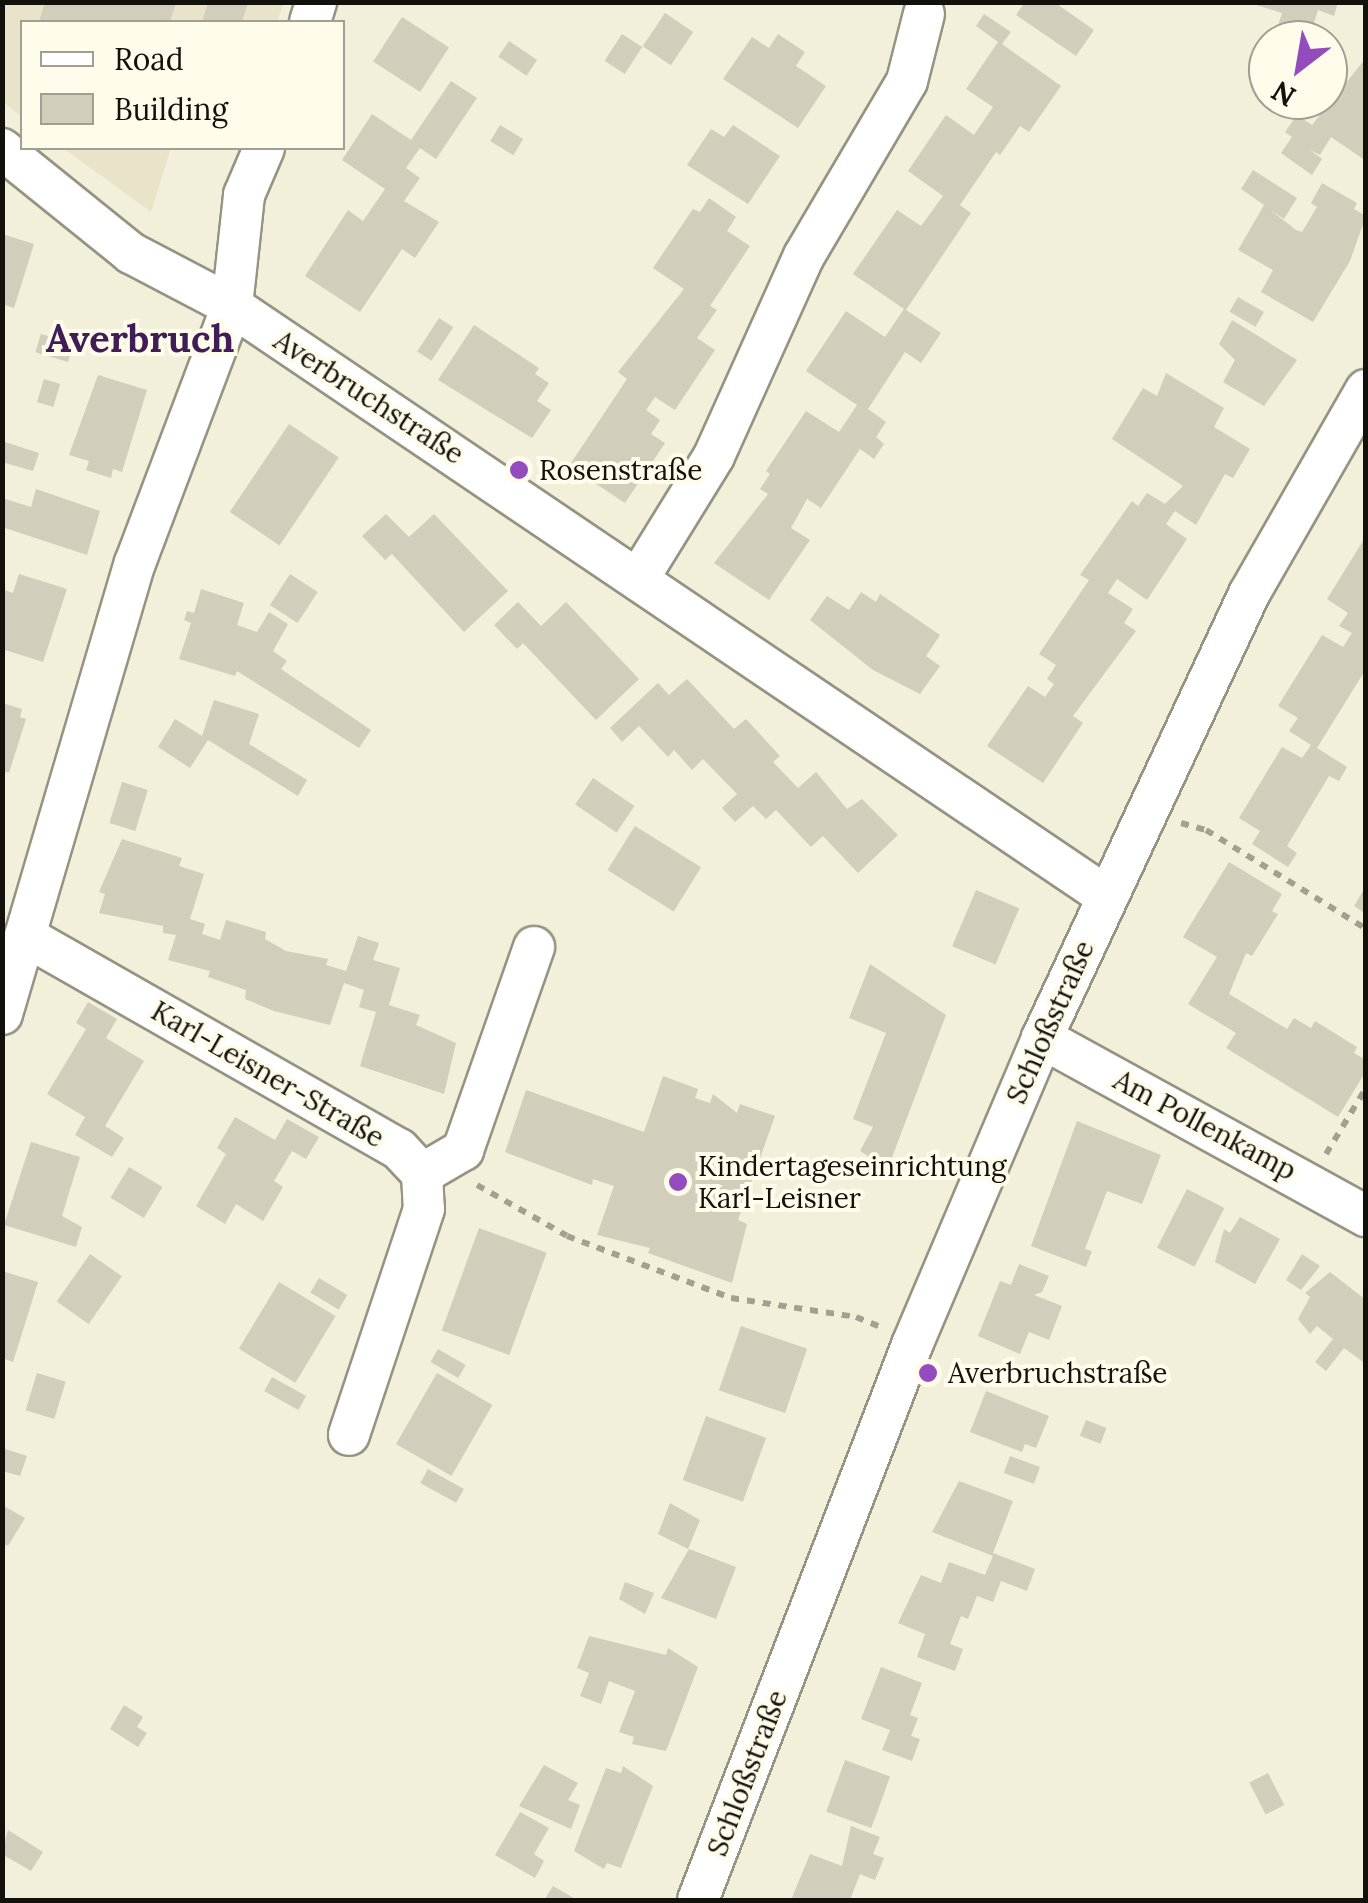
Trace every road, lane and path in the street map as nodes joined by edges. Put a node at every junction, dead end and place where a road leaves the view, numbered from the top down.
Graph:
1 (924, 14) dead end
2 (2, 149) edge
3 (263, 150) edge
4 (232, 306) junction
5 (1366, 390) edge
6 (640, 576) junction
7 (1147, 812) junction
8 (1106, 896) junction
9 (1366, 929) edge
10 (25, 936) junction
11 (534, 947) dead end
12 (2, 1014) edge
13 (1042, 1038) junction
14 (1366, 1088) edge
15 (422, 1174) junction
16 (1309, 1180) junction
17 (1366, 1216) edge
18 (914, 1340) junction
19 (349, 1435) dead end
20 (698, 1900) edge

1 - 6 street
2 - 4 street, Averbruchstraße
3 - 4 street
4 - 6 street, Averbruchstraße
4 - 10 street
5 - 7 street, Schloßstraße
6 - 8 street, Averbruchstraße
7 - 8 street, Schloßstraße
7 - 9 path
8 - 13 street, Schloßstraße
10 - 12 street
10 - 15 street, Karl-Leisner-Straße
11 - 15 street
13 - 16 street, Am Pollenkamp
13 - 18 street, Schloßstraße
14 - 16 path
15 - 18 path
15 - 19 street
16 - 17 street, Am Pollenkamp
18 - 20 street, Schloßstraße

